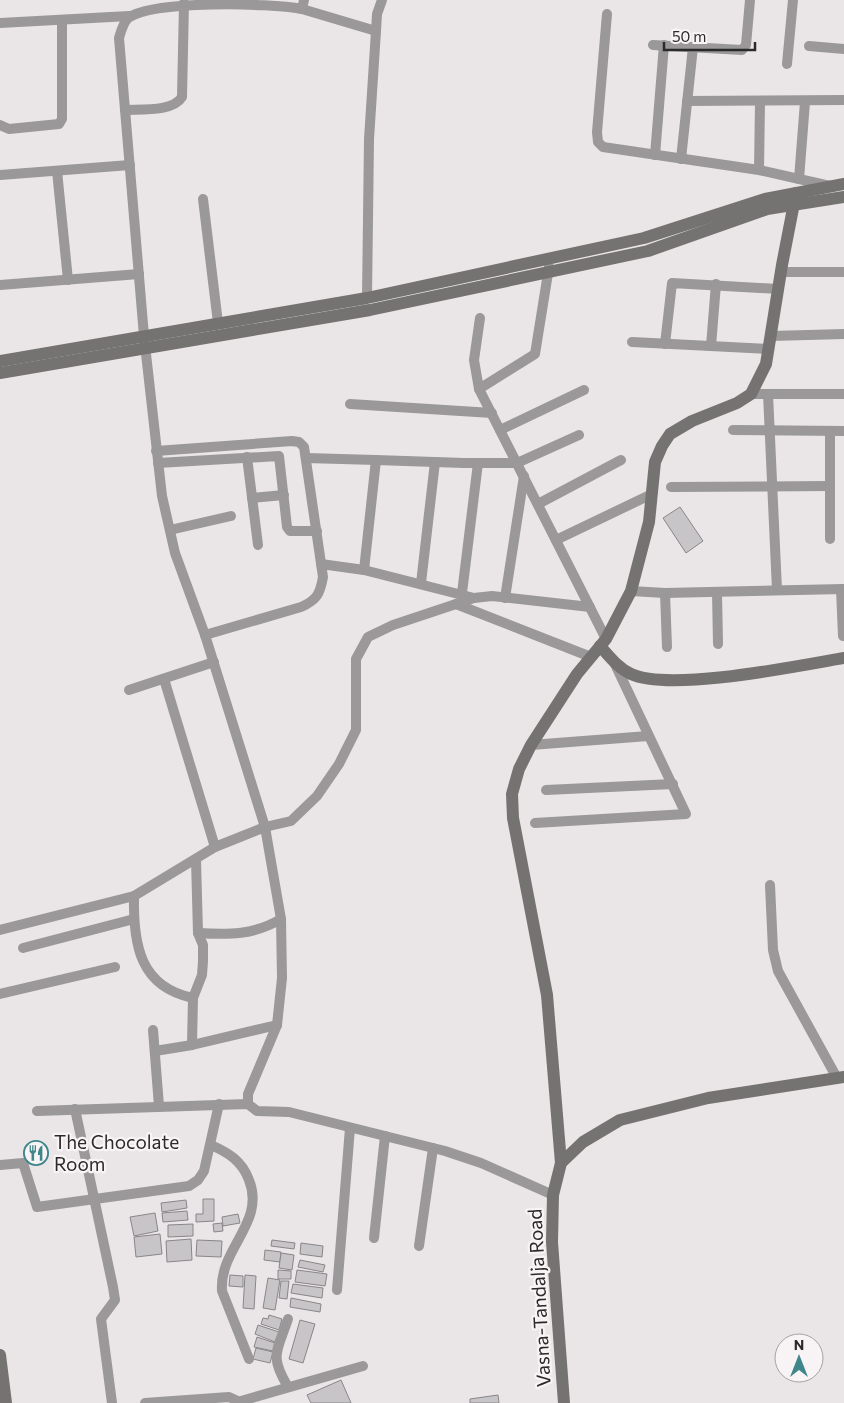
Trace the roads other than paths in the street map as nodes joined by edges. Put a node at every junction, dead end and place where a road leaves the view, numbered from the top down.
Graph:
1 (381, 0) edge
2 (750, 0) edge
3 (793, 0) edge
4 (184, 3) junction
5 (303, 5) edge
6 (607, 14) dead end
7 (129, 16) junction
8 (62, 20) junction
9 (0, 23) edge
10 (376, 31) junction
11 (809, 46) dead end
12 (693, 47) junction
13 (844, 49) edge
14 (787, 64) dead end
15 (844, 100) edge
16 (687, 101) junction
17 (760, 102) junction
18 (805, 102) junction
19 (125, 110) junction
20 (0, 124) edge
21 (655, 155) junction
22 (681, 159) junction
23 (130, 166) junction
24 (759, 170) junction
25 (57, 171) junction
26 (0, 175) edge
27 (799, 179) junction
28 (838, 185) edge
29 (844, 197) edge
30 (204, 199) dead end
31 (795, 199) junction
32 (550, 258) junction
33 (548, 272) junction
34 (781, 272) junction
35 (844, 272) edge
36 (139, 274) junction
37 (68, 280) junction
38 (716, 284) junction
39 (0, 285) edge
40 (778, 289) junction
41 (367, 298) junction
42 (480, 318) dead end
43 (218, 323) junction
44 (844, 334) edge
45 (145, 342) junction
46 (632, 342) dead end
47 (770, 342) junction
48 (665, 344) junction
49 (711, 346) junction
50 (0, 361) edge
51 (0, 374) edge
52 (479, 389) junction
53 (584, 390) dead end
54 (751, 394) junction
55 (768, 394) junction
56 (844, 394) edge
57 (350, 404) dead end
58 (492, 413) junction
59 (500, 430) junction
60 (733, 430) dead end
61 (769, 430) junction
62 (830, 431) junction
63 (844, 431) edge
64 (579, 435) dead end
65 (156, 451) junction
66 (247, 457) junction
67 (306, 458) junction
68 (376, 460) junction
69 (621, 460) dead end
70 (435, 462) junction
71 (158, 463) junction
72 (478, 463) junction
73 (517, 463) junction
74 (524, 476) junction
75 (773, 486) junction
76 (830, 486) junction
77 (671, 487) dead end
78 (284, 494) junction
79 (652, 494) junction
80 (252, 498) junction
81 (538, 504) junction
82 (231, 516) dead end
83 (170, 530) junction
84 (316, 531) junction
85 (830, 539) dead end
86 (556, 540) junction
87 (258, 545) dead end
88 (321, 564) junction
89 (364, 570) junction
90 (420, 584) junction
91 (843, 589) edge
92 (777, 590) junction
93 (631, 591) junction
94 (717, 592) junction
95 (462, 593) junction
96 (664, 593) junction
97 (474, 598) junction
98 (505, 598) junction
99 (456, 604) junction
100 (590, 606) junction
101 (205, 635) junction
102 (843, 636) dead end
103 (603, 642) junction
104 (718, 644) dead end
105 (667, 647) dead end
106 (591, 657) junction
107 (844, 658) edge
108 (214, 662) junction
109 (614, 662) junction
110 (164, 679) junction
111 (129, 690) dead end
112 (648, 736) junction
113 (531, 745) junction
114 (673, 784) junction
115 (546, 790) dead end
116 (536, 823) dead end
117 (265, 827) junction
118 (215, 847) junction
119 (196, 860) junction
120 (770, 885) dead end
121 (134, 896) junction
122 (134, 919) junction
123 (281, 919) junction
124 (0, 930) edge
125 (198, 933) junction
126 (22, 948) dead end
127 (114, 967) dead end
128 (0, 994) edge
129 (193, 998) junction
130 (276, 1025) junction
131 (153, 1030) dead end
132 (192, 1045) junction
133 (155, 1051) junction
134 (841, 1078) edge
135 (218, 1104) junction
136 (248, 1104) junction
137 (159, 1106) junction
138 (75, 1109) junction
139 (37, 1111) dead end
140 (350, 1128) junction
141 (386, 1136) junction
142 (211, 1145) junction
143 (433, 1148) junction
144 (561, 1163) junction
145 (0, 1165) edge
146 (553, 1195) junction
147 (94, 1200) junction
148 (374, 1238) dead end
149 (419, 1246) dead end
150 (337, 1290) dead end
151 (288, 1318) dead end
152 (0, 1355) edge
153 (249, 1359) dead end
154 (363, 1366) dead end
155 (288, 1387) junction
156 (242, 1402) edge
157 (6, 1403) edge
158 (112, 1403) edge
159 (145, 1403) edge
160 (564, 1403) edge

1 - 10 street
2 - 12 street
3 - 14 street
4 - 5 street
4 - 7 street
4 - 19 street
5 - 10 street
6 - 21 street
7 - 8 street
7 - 19 street
8 - 9 street
8 - 20 street
10 - 41 street
11 - 13 street
12 - 16 street
12 - 21 street
15 - 18 street
16 - 17 street
16 - 22 street
17 - 18 street
17 - 24 street
18 - 27 street
19 - 23 street
21 - 22 street
22 - 24 street
23 - 25 street
23 - 36 street
24 - 27 street
25 - 26 street
25 - 37 street
27 - 28 street
28 - 31 street
29 - 31 street
30 - 43 street
31 - 32 street
31 - 33 street
31 - 34 street
32 - 33 street
32 - 41 street
33 - 45 street
33 - 52 street
34 - 35 street
34 - 40 street
36 - 37 street
36 - 45 street
37 - 39 street
38 - 40 street
38 - 48 street
38 - 49 street
40 - 47 street
41 - 43 street
42 - 52 street
43 - 45 street
44 - 47 street
45 - 50 street
45 - 51 street
45 - 65 street
46 - 48 street
47 - 49 street
47 - 54 street
48 - 49 street
52 - 58 street
53 - 59 street
54 - 55 street
54 - 79 street
55 - 56 street
55 - 61 street
57 - 58 street
58 - 59 street
59 - 73 street
60 - 61 street
61 - 62 street
61 - 75 street
62 - 63 street
62 - 76 street
64 - 73 street
65 - 67 street
65 - 71 street
66 - 71 street
66 - 78 street
66 - 80 street
67 - 68 street
67 - 84 street
68 - 70 street
68 - 89 street
69 - 81 street
70 - 72 street
70 - 90 street
71 - 83 street
72 - 73 street
72 - 95 street
73 - 74 street
74 - 81 street
74 - 98 street
75 - 76 street
75 - 77 street
75 - 92 street
76 - 85 street
78 - 80 street
78 - 84 street
79 - 86 street
79 - 93 street
80 - 87 street
81 - 86 street
82 - 83 street
83 - 101 street
84 - 88 street
86 - 100 street
88 - 89 street
88 - 101 street
89 - 90 street
90 - 95 street
91 - 92 street
91 - 102 street
92 - 94 street
93 - 96 street
93 - 103 street
94 - 96 street
94 - 104 street
95 - 97 street
96 - 105 street
97 - 98 street
97 - 99 street
98 - 100 street
99 - 106 street
99 - 117 street
100 - 103 street
101 - 108 street
103 - 106 street
103 - 109 street
106 - 113 street
107 - 109 street
108 - 110 street
108 - 117 street
109 - 112 street
110 - 111 street
110 - 118 street
112 - 113 street
112 - 114 street
113 - 144 street
114 - 115 street
114 - 116 street
117 - 118 street
117 - 123 street
118 - 119 street
119 - 121 street
119 - 125 street
120 - 134 street
121 - 122 street
121 - 124 street
122 - 126 street
122 - 129 street
123 - 125 street
123 - 130 street
125 - 129 street
127 - 128 street
129 - 132 street
130 - 132 street
130 - 136 street
131 - 133 street
132 - 133 street
133 - 137 street
134 - 144 street
135 - 136 street
135 - 137 street
135 - 142 street
136 - 140 street
137 - 138 street
138 - 139 street
138 - 147 street
140 - 141 street
140 - 150 street
141 - 143 street
141 - 148 street
142 - 147 street
142 - 153 street
143 - 146 street
143 - 149 street
144 - 146 street, Vasna-Tandalja Road
145 - 147 street
146 - 160 street, Vasna-Tandalja Road
147 - 158 street
151 - 155 street
152 - 157 street
154 - 155 street
155 - 156 street
156 - 159 street

